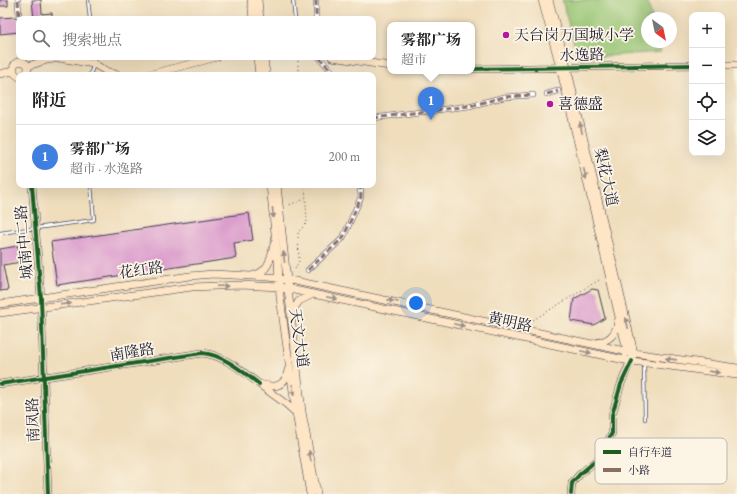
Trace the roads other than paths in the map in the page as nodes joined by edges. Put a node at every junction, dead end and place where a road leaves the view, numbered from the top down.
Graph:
1 (18, 0) edge
2 (88, 0) edge
3 (251, 0) edge
4 (258, 0) edge
5 (294, 0) edge
6 (316, 0) edge
7 (542, 0) edge
8 (549, 0) edge
9 (19, 16) dead end
10 (90, 16) edge
11 (254, 16) edge
12 (254, 16) edge
13 (295, 16) edge
14 (316, 16) edge
15 (47, 60) edge
16 (94, 60) edge
17 (205, 60) edge
18 (257, 60) edge
19 (264, 60) edge
20 (322, 60) edge
21 (351, 60) edge
22 (689, 65) edge
23 (725, 65) edge
24 (737, 65) edge
25 (28, 66) junction
26 (387, 66) edge
27 (564, 67) junction
28 (475, 69) edge
29 (13, 71) junction
30 (27, 72) edge
31 (91, 72) edge
32 (109, 72) edge
33 (159, 72) edge
34 (259, 72) edge
35 (266, 72) edge
36 (332, 72) edge
37 (0, 74) edge
38 (16, 76) edge
39 (558, 91) dead end
40 (547, 94) dead end
41 (532, 95) dead end
42 (376, 118) edge
43 (32, 188) edge
44 (91, 188) edge
45 (270, 188) edge
46 (277, 188) edge
47 (360, 188) edge
48 (35, 228) junction
49 (0, 233) edge
50 (275, 240) junction
51 (308, 270) dead end
52 (248, 275) junction
53 (190, 276) junction
54 (283, 280) junction
55 (192, 287) junction
56 (280, 287) junction
57 (288, 289) junction
58 (313, 294) junction
59 (41, 298) junction
60 (0, 304) edge
61 (41, 307) junction
62 (0, 313) edge
63 (291, 313) junction
64 (619, 317) junction
65 (589, 344) junction
66 (627, 351) junction
67 (630, 358) junction
68 (644, 362) junction
69 (289, 364) junction
70 (737, 368) edge
71 (737, 375) edge
72 (44, 377) junction
73 (0, 384) edge
74 (259, 384) junction
75 (296, 413) junction
76 (645, 419) dead end
77 (609, 438) edge
78 (595, 461) edge
79 (48, 494) edge
80 (310, 494) edge
81 (317, 494) edge
82 (571, 494) edge

1 - 9 street
2 - 10 lane
3 - 11 main road
4 - 12 main road
5 - 13 lane
6 - 14 street
7 - 27 main road, 梨花大道
8 - 27 main road, 梨花大道
15 - 25 main road
16 - 31 lane
16 - 32 main road
17 - 33 main road
18 - 34 main road
19 - 35 main road
20 - 36 street
21 - 26 main road
22 - 27 main road, 水逸路
23 - 24 main road
25 - 29 main road
25 - 30 main road
27 - 28 main road, 水逸路
27 -> 64 main road, 梨花大道
67 -> 27 main road, 梨花大道
29 - 37 main road
29 - 38 main road
39 - 40 street
41 - 42 street
43 - 48 main road, 城南中二路
44 - 48 lane
45 -> 50 main road, 天文大道
54 -> 46 main road, 天文大道
47 - 51 street
48 - 49 lane
48 - 59 main road, 城南中二路
50 - 52 main road
50 - 54 main road, 天文大道
52 - 53 main road, 花红路
52 - 54 main road, 花红路
53 - 55 main road
53 - 59 main road, 花红路
54 - 56 main road, 天文大道
54 - 57 main road, 天文大道
65 -> 54 main road, 黄明路
55 -> 56 main road, 花红路
61 -> 55 main road, 花红路
56 - 57 main road, 黄明路
56 - 69 main road, 天文大道
57 - 58 main road, 黄明路
57 - 63 main road, 天文大道
58 - 63 main road
58 -> 67 main road, 黄明路
59 - 60 main road, 花红路
59 - 61 main road, 南凤路
61 - 62 main road, 花红路
61 - 72 main road, 南凤路
81 -> 63 main road, 天文大道
64 - 65 main road
64 - 66 main road, 梨花大道
65 - 66 main road, 黄明路
66 - 67 main road, 黄明路
67 - 68 main road, 黄明路
70 -> 67 main road, 黄明路
67 - 77 main road
68 -> 71 main road, 黄明路
68 - 76 lane
69 - 74 main road
69 -> 75 main road, 天文大道
72 - 73 main road, 南隆路
72 - 74 main road, 南隆路
72 - 79 main road, 南凤路
74 - 75 main road, 南隆路
75 - 80 main road, 天文大道
78 - 82 main road

